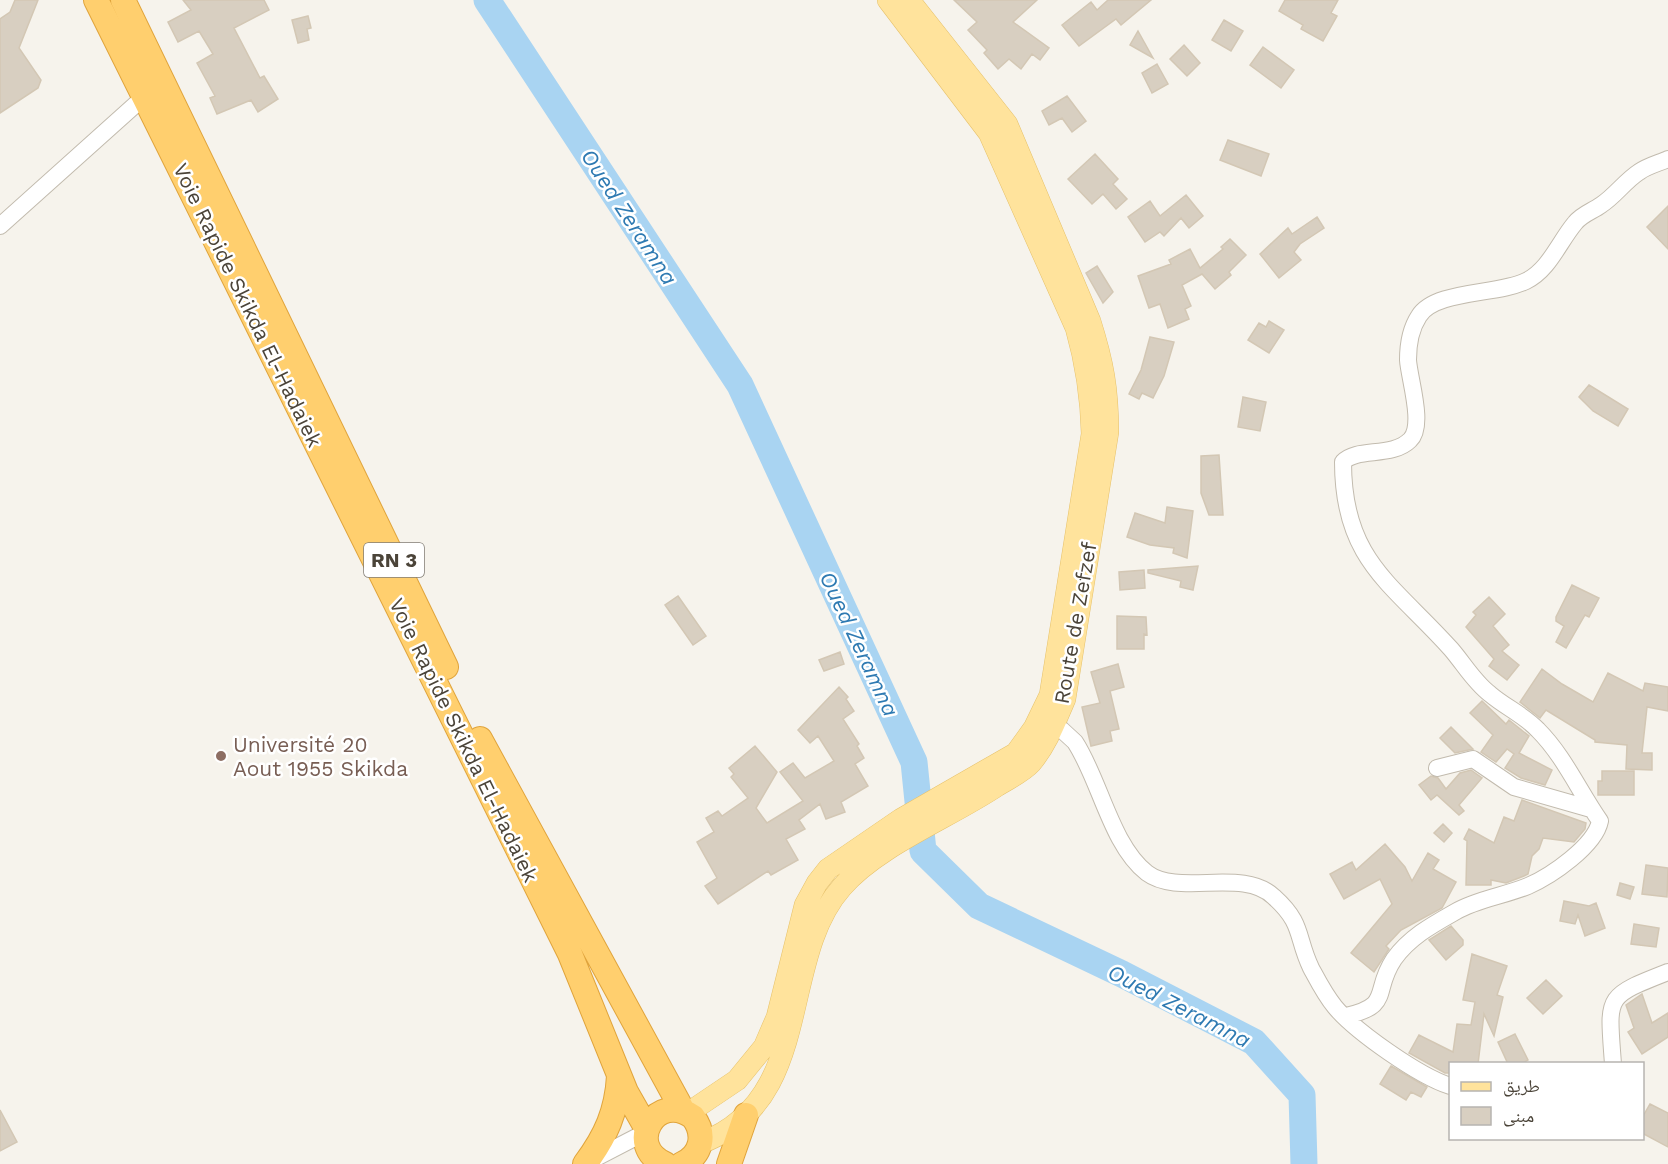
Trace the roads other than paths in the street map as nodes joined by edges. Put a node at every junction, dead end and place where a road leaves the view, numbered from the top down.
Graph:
1 (96, 0) edge
2 (123, 0) edge
3 (888, 0) edge
4 (909, 0) edge
5 (145, 96) junction
6 (1668, 159) edge
7 (0, 226) edge
8 (1047, 721) junction
9 (1437, 768) dead end
10 (1591, 809) junction
11 (904, 828) junction
12 (1668, 972) edge
13 (1346, 1016) junction
14 (1613, 1062) edge
15 (619, 1070) junction
16 (1449, 1086) edge
17 (685, 1112) junction
18 (746, 1114) junction
19 (646, 1131) junction
20 (704, 1151) edge
21 (654, 1162) edge
22 (585, 1164) edge
23 (682, 1164) edge
24 (729, 1164) edge

1 - 5 highway, Voie Rapide Skikda El-Hadaiek / RN 3
2 - 17 highway, Voie Rapide Skikda El-Hadaiek / RN 3
3 - 8 main road, Route de Zefzef
4 - 8 main road, Route de Zefzef
5 - 7 street
5 - 15 highway, Voie Rapide Skikda El-Hadaiek / RN 3
6 - 10 street
8 - 11 main road, Route de Zefzef
8 - 13 street
9 - 10 street
10 - 13 street
11 - 17 main road, Route de Zefzef
11 - 18 main road, Route de Zefzef
12 - 14 street
13 - 16 street
15 - 19 highway, Voie Rapide Skikda El-Hadaiek / RN 3
15 - 22 highway
17 - 19 highway
17 - 20 highway, Voie Rapide Skikda El-Hadaiek
18 - 20 main road, Route de Zefzef
18 - 24 highway
19 - 21 highway, Voie Rapide Skikda El-Hadaiek
19 - 22 street
20 - 23 highway

